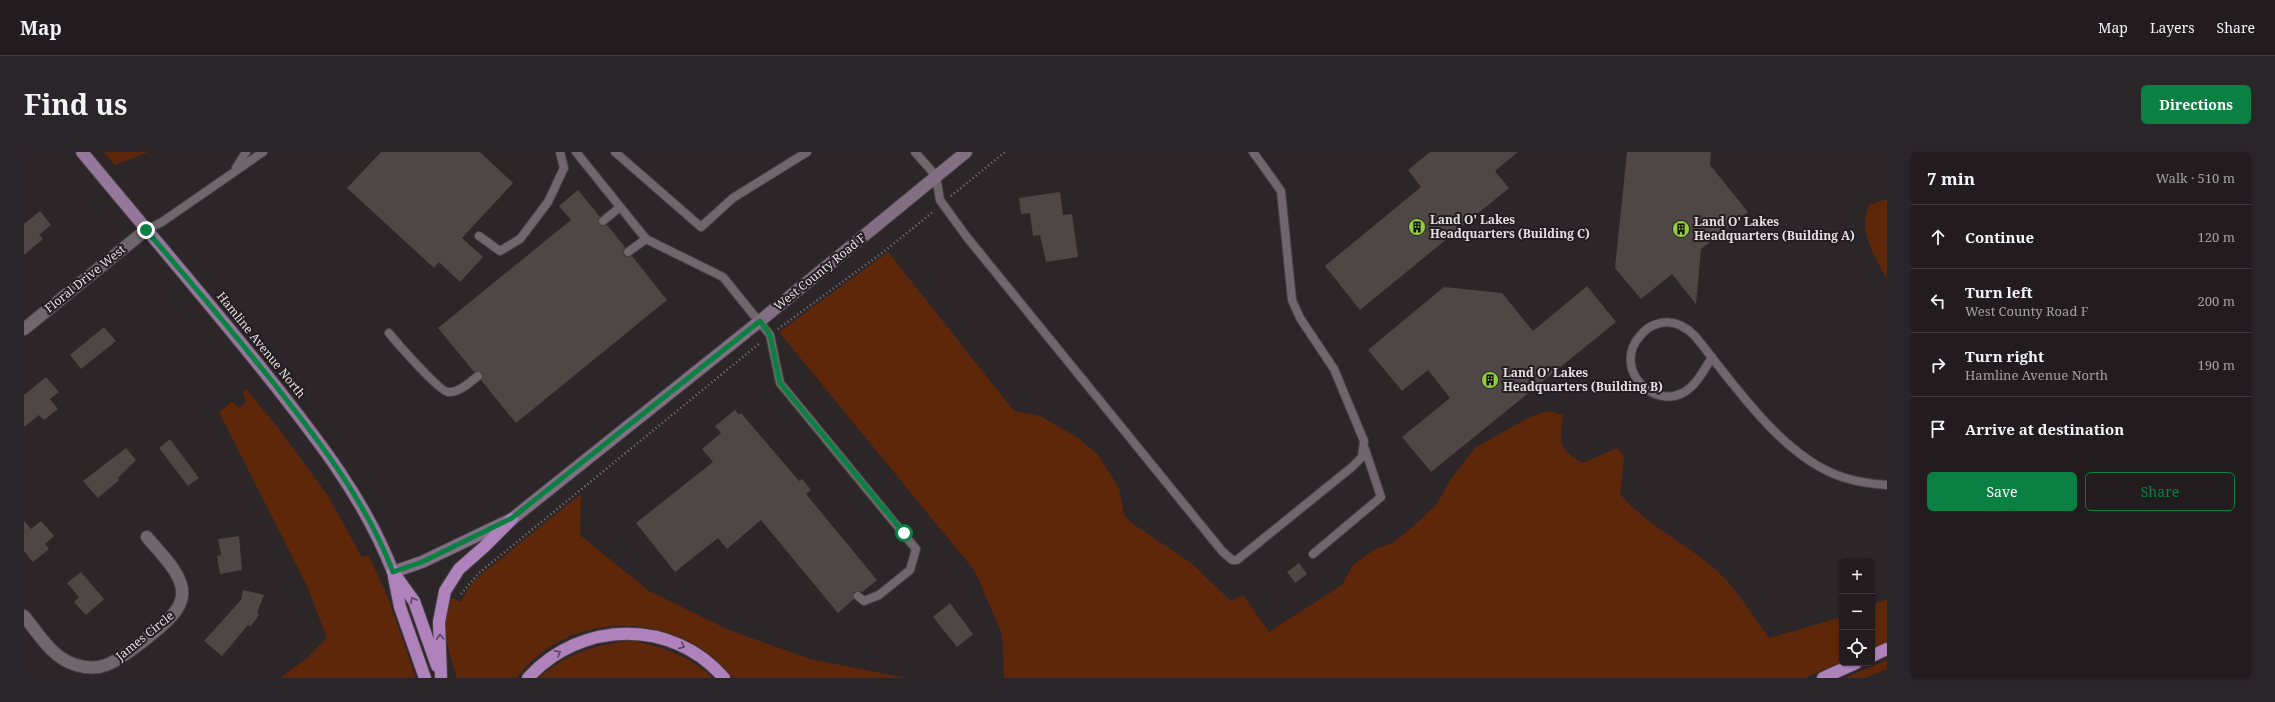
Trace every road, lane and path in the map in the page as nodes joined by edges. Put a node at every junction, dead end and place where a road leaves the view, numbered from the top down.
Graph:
1 (82, 152) edge
2 (246, 152) edge
3 (263, 152) edge
4 (560, 152) edge
5 (576, 152) edge
6 (615, 152) edge
7 (807, 152) edge
8 (915, 152) edge
9 (966, 152) edge
10 (1005, 152) edge
11 (1253, 152) edge
12 (233, 172) junction
13 (936, 176) junction
14 (942, 204) junction
15 (620, 207) junction
16 (603, 221) dead end
17 (146, 230) junction
18 (479, 236) dead end
19 (646, 239) junction
20 (628, 252) dead end
21 (760, 321) junction
22 (24, 329) edge
23 (389, 333) dead end
24 (770, 335) junction
25 (1712, 357) junction
26 (478, 376) dead end
27 (1365, 449) junction
28 (1887, 485) edge
29 (512, 518) junction
30 (147, 537) dead end
31 (1313, 554) dead end
32 (393, 572) junction
33 (459, 596) dead end
34 (858, 596) dead end
35 (24, 616) edge
36 (1887, 649) edge
37 (1875, 655) edge
38 (1849, 666) edge
39 (442, 677) edge
40 (425, 678) edge
41 (528, 678) edge
42 (724, 678) edge
43 (1823, 678) edge

1 - 17 main road, Hamline Avenue North
2 - 12 lane
3 - 12 lane
4 - 18 lane
5 - 15 lane
6 - 7 lane
8 - 13 lane
9 - 13 street, West County Road F
10 - 14 path
11 - 27 lane
12 - 17 lane
13 - 14 lane
13 - 21 street, West County Road F
14 - 24 path
14 - 27 lane
15 - 16 lane
15 - 19 lane
17 - 22 street, Floral Drive West
17 - 32 main road, Hamline Avenue North
19 - 20 lane
19 - 21 lane
21 - 24 lane
21 - 29 street, West County Road F
23 - 26 lane
24 - 33 path
24 - 34 lane
25 - 25 lane
25 - 28 lane
27 - 31 lane
29 - 32 street, West County Road F
39 -> 29 highway
30 - 35 street, James Circle
39 -> 32 highway, Hamline Avenue North
32 - 40 highway, Hamline Avenue North
36 - 37 highway
38 - 43 highway
41 -> 42 highway

